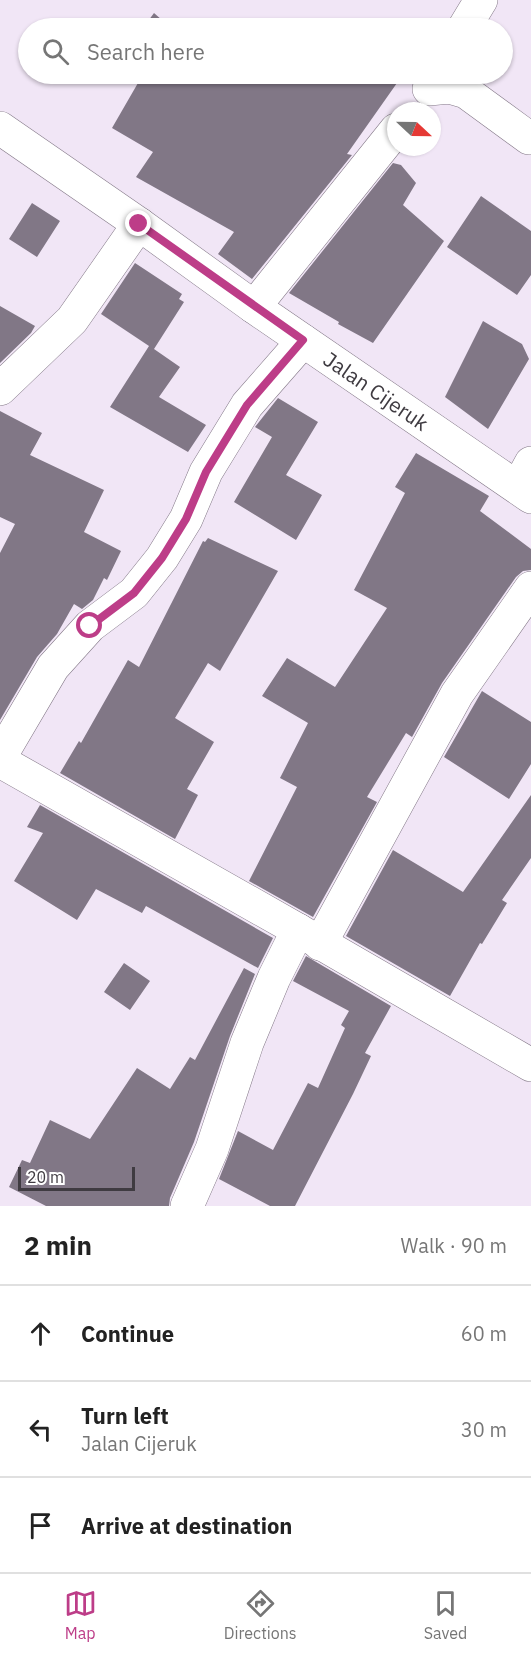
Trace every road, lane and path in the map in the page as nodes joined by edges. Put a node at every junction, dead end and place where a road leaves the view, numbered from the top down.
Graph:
1 (481, 0) edge
2 (470, 18) edge
3 (426, 91) edge
4 (0, 128) edge
5 (529, 138) dead end
6 (387, 141) edge
7 (139, 224) junction
8 (254, 307) junction
9 (303, 340) junction
10 (0, 389) edge
11 (527, 482) edge
12 (531, 588) edge
13 (4, 770) edge
14 (309, 937) junction
15 (531, 1065) edge
16 (188, 1206) edge

1 - 2 street
3 - 5 street
4 - 7 street, Jalan Cijeruk
6 - 8 street
7 - 8 street, Jalan Cijeruk
7 - 10 street
8 - 9 street, Jalan Cijeruk
9 - 11 street, Jalan Cijeruk
9 - 13 street
12 - 14 street
13 - 14 street
14 - 15 street
14 - 16 street

